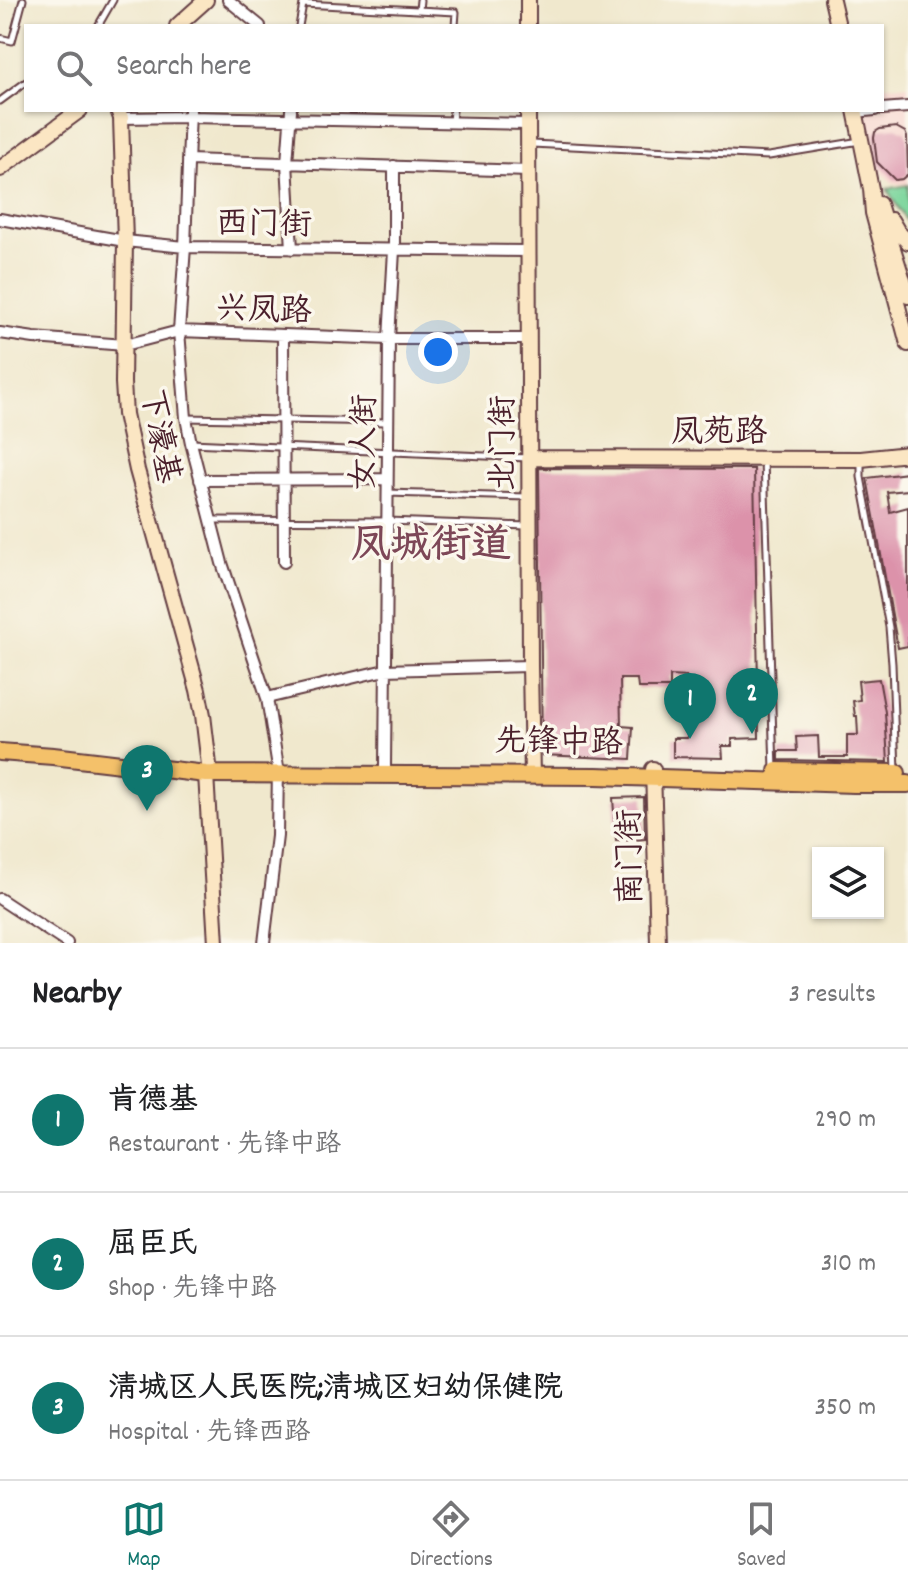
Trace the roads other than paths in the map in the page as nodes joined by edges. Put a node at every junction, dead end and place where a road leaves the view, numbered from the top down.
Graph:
1 (23, 0) edge
2 (113, 0) edge
3 (206, 0) edge
4 (228, 0) edge
5 (420, 0) edge
6 (528, 0) edge
7 (832, 0) edge
8 (191, 7) edge
9 (419, 10) junction
10 (99, 24) edge
11 (169, 24) edge
12 (178, 24) edge
13 (258, 24) edge
14 (299, 24) edge
15 (455, 24) edge
16 (528, 24) edge
17 (838, 24) edge
18 (0, 38) edge
19 (24, 83) edge
20 (0, 101) edge
21 (908, 107) edge
22 (884, 109) edge
23 (64, 112) edge
24 (77, 112) edge
25 (453, 112) edge
26 (855, 112) edge
27 (190, 113) edge
28 (119, 114) edge
29 (290, 115) edge
30 (528, 117) edge
31 (452, 123) junction
32 (861, 141) junction
33 (528, 144) junction
34 (0, 159) edge
35 (188, 160) junction
36 (287, 163) junction
37 (394, 166) junction
38 (0, 169) edge
39 (528, 171) junction
40 (871, 189) junction
41 (882, 211) junction
42 (0, 219) edge
43 (125, 241) junction
44 (908, 242) edge
45 (185, 247) junction
46 (292, 249) junction
47 (394, 250) junction
48 (528, 251) junction
49 (897, 262) edge
50 (908, 296) edge
51 (179, 331) junction
52 (0, 333) edge
53 (283, 335) junction
54 (389, 339) junction
55 (529, 339) junction
56 (908, 344) edge
57 (125, 345) junction
58 (186, 418) junction
59 (284, 420) junction
60 (388, 422) junction
61 (191, 443) junction
62 (284, 447) junction
63 (387, 451) junction
64 (908, 454) edge
65 (529, 458) junction
66 (764, 458) junction
67 (861, 459) junction
68 (284, 479) junction
69 (387, 479) junction
70 (200, 480) junction
71 (387, 493) junction
72 (529, 497) junction
73 (211, 520) junction
74 (284, 521) junction
75 (387, 521) junction
76 (529, 526) junction
77 (284, 562) dead end
78 (530, 666) junction
79 (385, 670) junction
80 (267, 698) junction
81 (0, 745) edge
82 (0, 752) edge
83 (385, 767) junction
84 (210, 771) junction
85 (278, 771) junction
86 (774, 771) junction
87 (532, 772) junction
88 (654, 774) junction
89 (904, 777) edge
90 (0, 899) edge
91 (67, 943) edge
92 (219, 943) edge
93 (264, 943) edge
94 (658, 943) edge

1 - 18 lane
2 - 10 lane
3 - 8 street
4 - 13 street
5 - 9 lane
6 - 16 street
7 - 17 street
8 - 11 street
8 - 12 street
9 - 14 lane
9 - 15 lane
19 - 20 lane
21 - 22 street
23 - 34 street
24 - 38 street
25 - 31 lane
26 - 32 street
27 - 28 street
27 - 29 street
27 - 35 street
28 - 43 street, 下濠基
29 - 31 street
29 - 36 street
30 - 31 street
30 - 33 street, 北门街
32 - 33 lane
32 - 40 street
33 - 39 street, 北门街
35 - 36 street
35 - 45 street
36 - 37 street
36 - 46 street
37 - 39 street
37 - 47 street, 女人街
39 - 48 street, 北门街
40 - 41 street
40 - 49 street
41 - 44 street
41 - 49 street
42 - 43 street, 西门街
43 - 45 street, 西门街
43 - 57 street, 下濠基
45 - 46 street, 西门街
45 - 51 street
46 - 47 street, 西门街
47 - 48 street, 西门街
47 - 54 street, 女人街
48 - 55 street, 北门街
49 - 50 street
49 - 56 street
51 - 53 street, 兴凤路
51 - 57 street, 兴凤路
51 - 58 street
52 - 57 street, 兴凤路
53 - 54 street, 兴凤路
53 - 59 street
54 - 55 street, 兴凤路
54 - 60 street, 女人街
55 - 65 street, 北门街
57 - 84 street, 下濠基
58 - 59 lane
58 - 61 street
59 - 60 lane
59 - 62 street
60 - 63 street, 女人街
61 - 62 lane
61 - 70 street
62 - 63 lane
62 - 68 street
63 - 65 lane
63 - 69 street, 女人街
64 - 67 street, 凤苑路
65 - 66 street, 凤苑路
65 - 72 street, 北门街
66 - 67 street, 凤苑路
66 - 86 lane
67 - 89 lane
68 - 69 street
68 - 70 street
68 - 74 street
69 - 71 street, 女人街
70 - 73 street
71 - 72 lane
71 - 75 street, 女人街
72 - 76 street, 北门街
73 - 74 lane
73 - 80 street
74 - 75 lane
74 - 77 street
75 - 76 lane
75 - 79 street, 女人街
76 - 78 street, 北门街
78 - 79 street
78 - 87 street, 北门街
79 - 80 street
79 - 83 street, 女人街
80 - 85 street
81 - 84 main road
82 - 84 main road
83 - 85 main road, 先锋中路
83 - 87 main road, 先锋中路
84 - 85 main road, 先锋中路
84 - 92 street, 下濠基
85 - 87 main road, 先锋中路
85 - 93 street
86 - 88 main road, 先锋中路
86 - 89 main road, 先锋中路
87 - 88 main road, 先锋中路
88 - 89 main road, 先锋中路
88 - 94 street, 南门街
90 - 91 street

